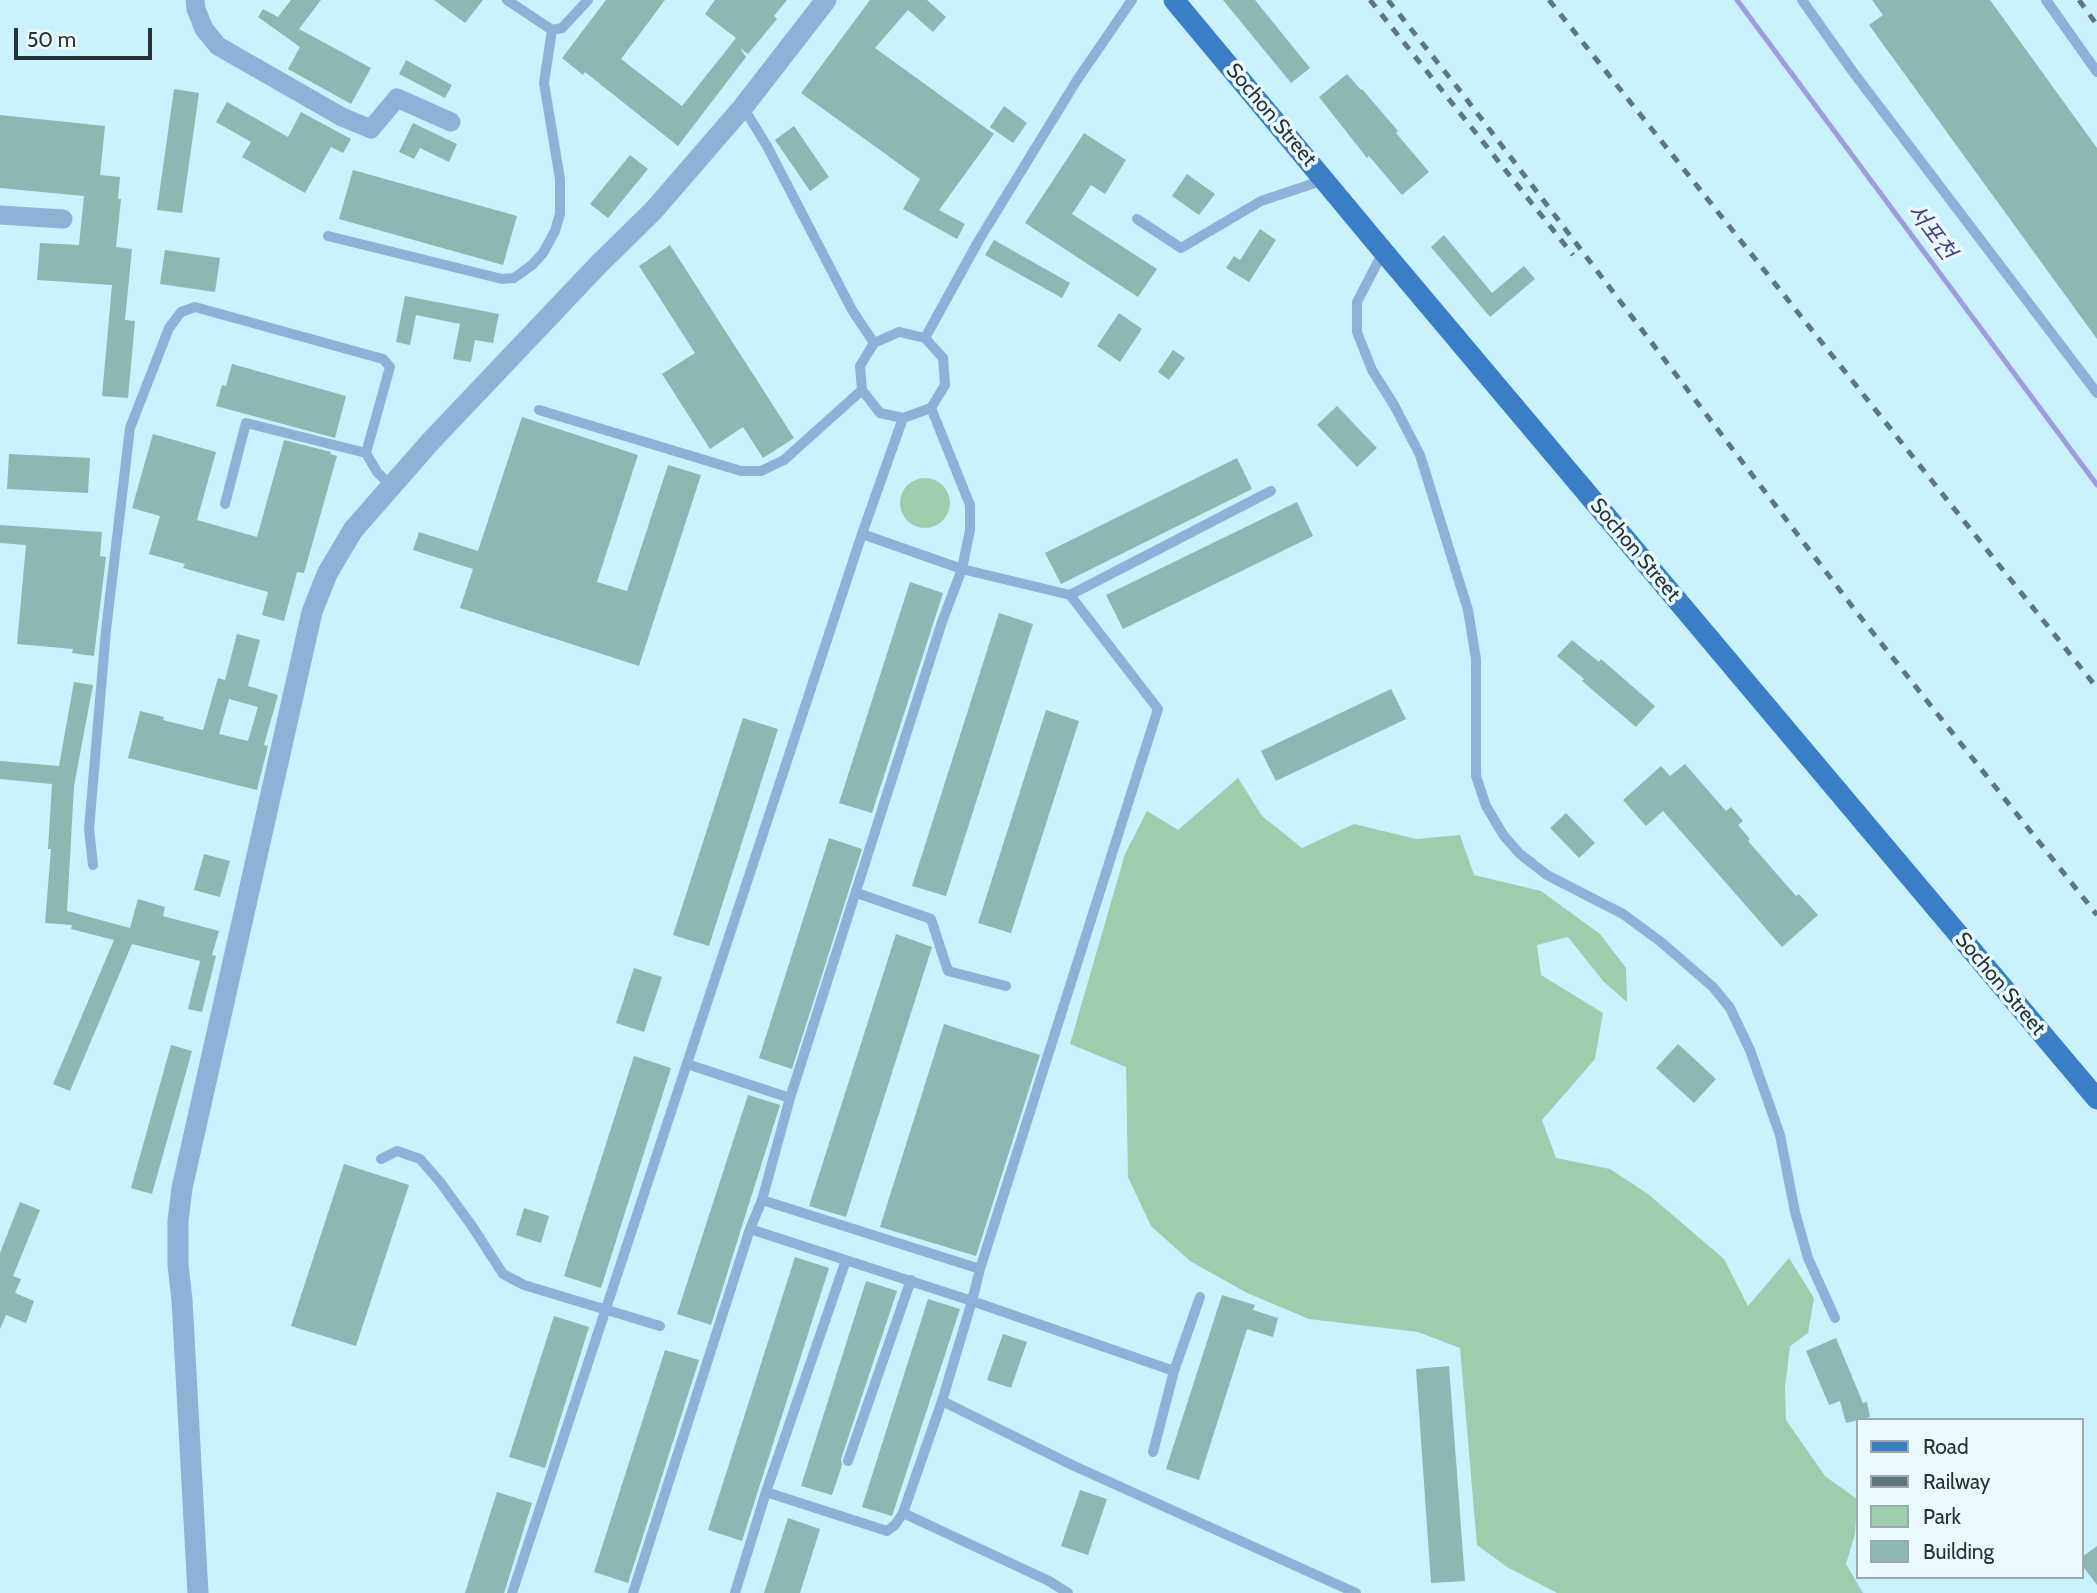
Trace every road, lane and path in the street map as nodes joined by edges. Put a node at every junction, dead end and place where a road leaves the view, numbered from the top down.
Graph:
1 (195, 0) edge
2 (507, 0) edge
3 (588, 0) edge
4 (826, 0) edge
5 (1132, 0) edge
6 (1174, 0) edge
7 (1802, 0) edge
8 (2046, 0) edge
9 (552, 30) junction
10 (2097, 72) edge
11 (743, 107) junction
12 (451, 122) dead end
13 (1325, 180) junction
14 (0, 215) edge
15 (63, 219) dead end
16 (1137, 219) dead end
17 (328, 236) dead end
18 (1383, 251) junction
19 (925, 338) junction
20 (874, 343) junction
21 (862, 390) junction
22 (2097, 393) edge
23 (931, 408) junction
24 (539, 410) dead end
25 (903, 418) junction
26 (366, 453) junction
27 (391, 486) junction
28 (1271, 491) dead end
29 (225, 504) dead end
30 (862, 534) junction
31 (962, 569) junction
32 (1070, 595) junction
33 (93, 865) dead end
34 (857, 893) junction
35 (1006, 986) dead end
36 (687, 1065) junction
37 (790, 1098) junction
38 (2097, 1099) edge
39 (381, 1159) dead end
40 (762, 1200) junction
41 (750, 1229) junction
42 (846, 1260) junction
43 (979, 1269) junction
44 (912, 1280) junction
45 (1200, 1297) dead end
46 (972, 1301) junction
47 (606, 1309) junction
48 (1835, 1318) dead end
49 (660, 1326) dead end
50 (1174, 1371) junction
51 (942, 1401) junction
52 (1153, 1452) dead end
53 (848, 1461) dead end
54 (766, 1492) junction
55 (903, 1513) junction
56 (198, 1593) edge
57 (512, 1593) edge
58 (633, 1593) edge
59 (735, 1593) edge
60 (1068, 1593) edge
61 (1356, 1593) edge

1 - 12 street
2 - 9 lane
3 - 9 lane
4 - 11 street
5 - 19 lane
6 - 13 main road, Sochon Street
7 - 22 lane
8 - 10 lane
9 - 17 lane
11 - 20 lane
11 - 27 street
13 - 16 lane
13 - 18 main road, Sochon Street
14 - 15 street
18 - 38 main road, Sochon Street
18 - 48 lane
19 - 20 lane
19 - 23 lane
20 - 21 lane
21 - 24 lane
21 - 25 lane
23 - 25 lane
23 - 31 lane
25 - 30 lane
26 - 27 lane
26 - 29 lane
26 - 33 lane
27 - 56 street
28 - 32 lane
30 - 31 lane
30 - 36 lane
31 - 32 lane
31 - 34 lane
32 - 43 lane
34 - 35 lane
34 - 37 lane
36 - 37 lane
36 - 47 lane
37 - 40 lane
39 - 47 lane
40 - 41 lane
40 - 43 lane
41 - 42 lane
41 - 58 lane
42 - 44 lane
42 - 54 lane
43 - 46 lane
44 - 46 lane
44 - 53 lane
45 - 50 lane
46 - 50 lane
46 - 51 lane
47 - 49 lane
47 - 57 lane
50 - 52 lane
51 - 55 lane
51 - 61 lane
54 - 55 lane
54 - 59 lane
55 - 60 lane

